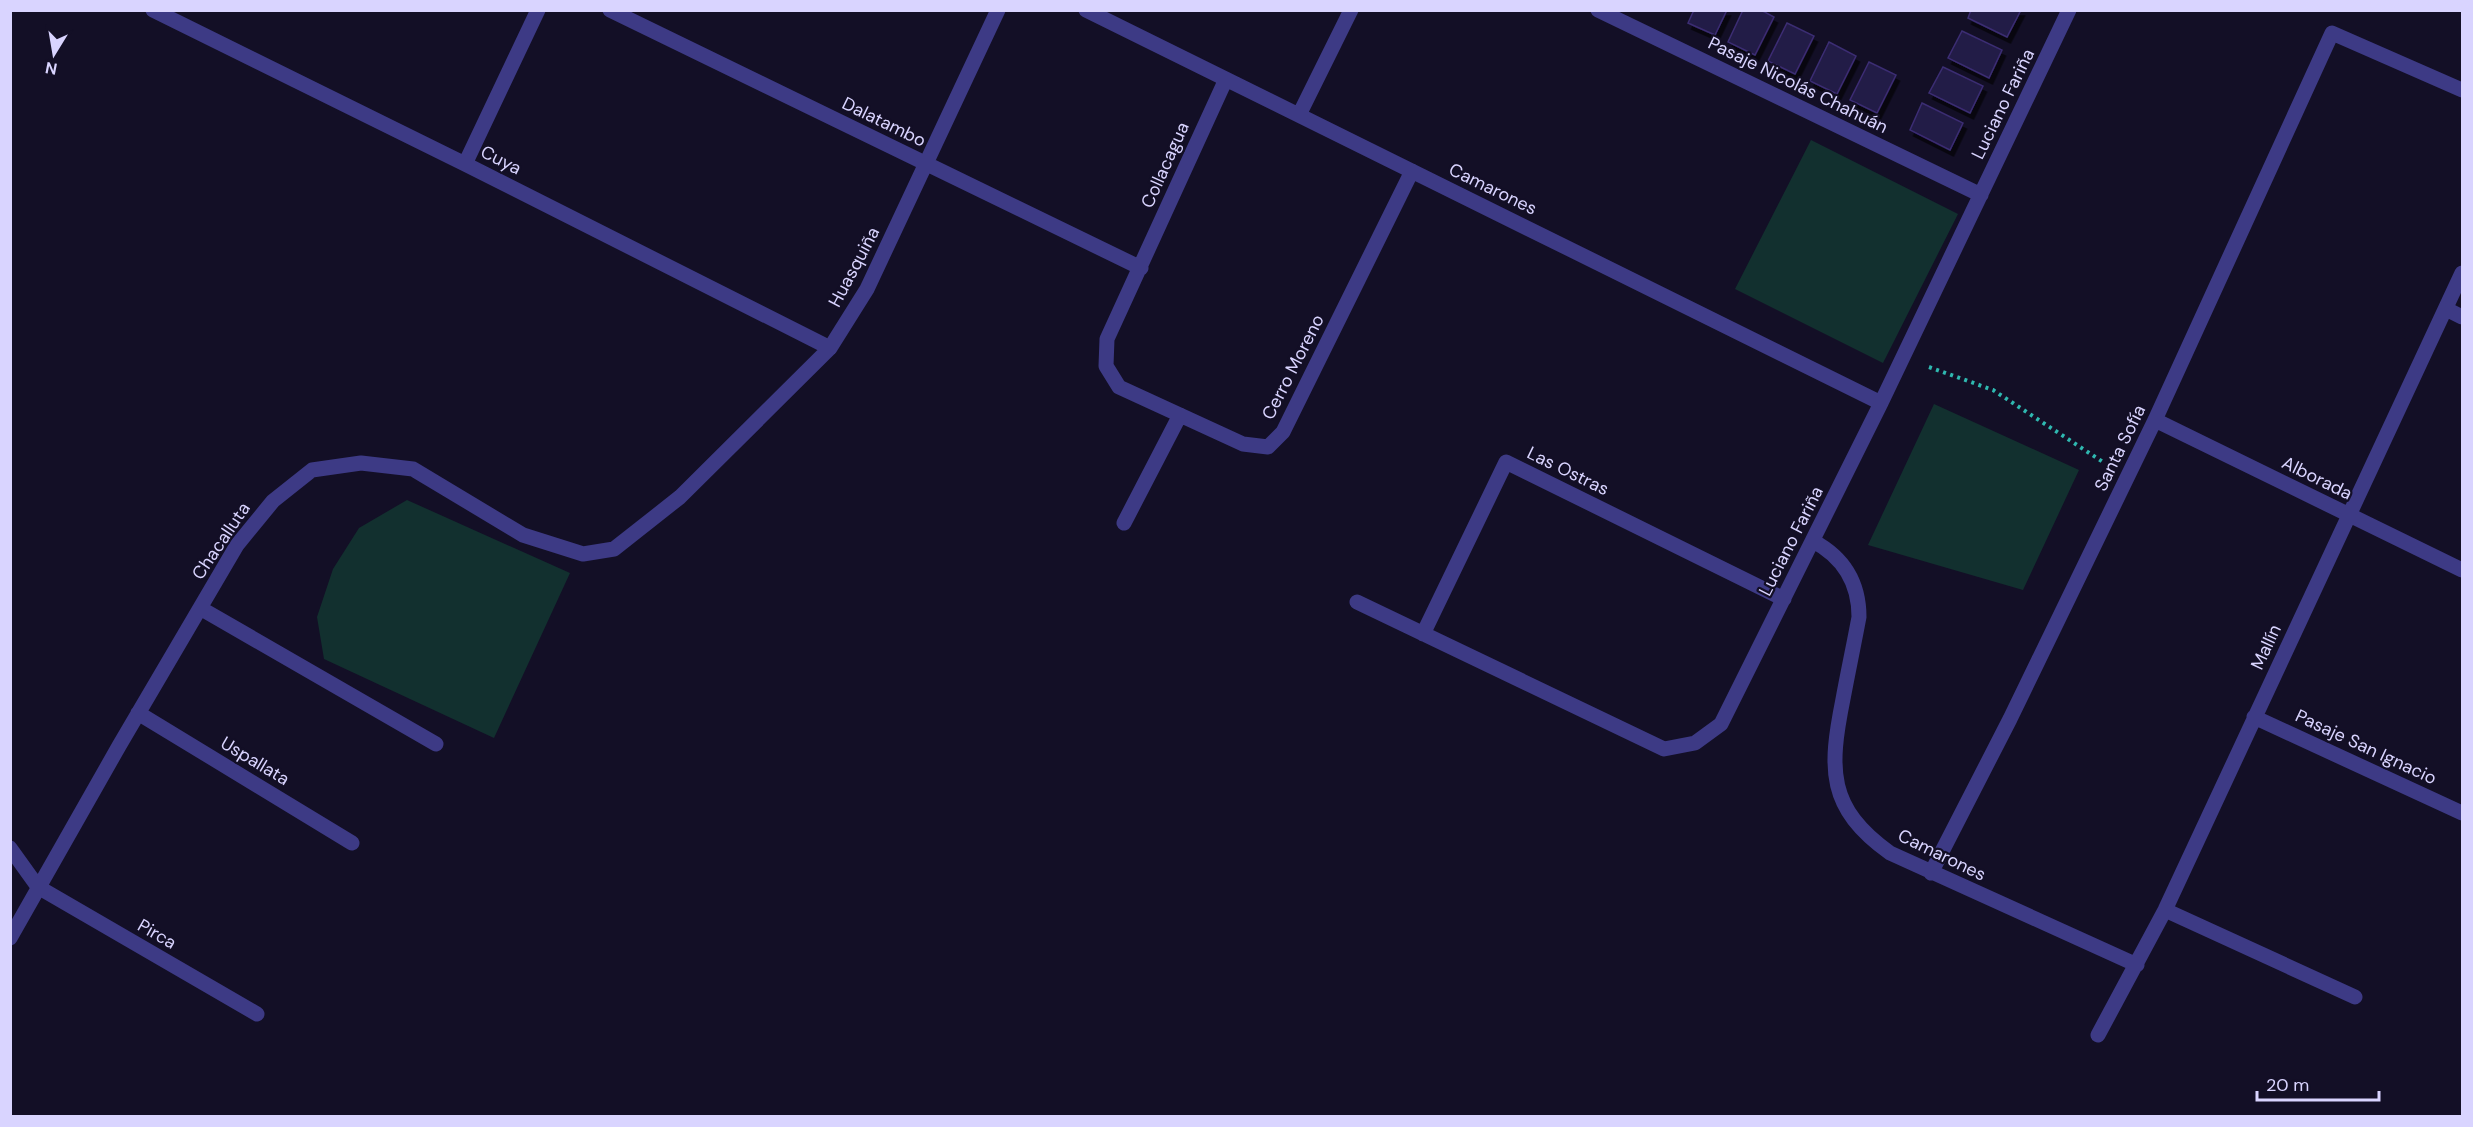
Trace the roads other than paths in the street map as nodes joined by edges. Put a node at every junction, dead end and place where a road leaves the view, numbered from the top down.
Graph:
1 (153, 10) edge
2 (538, 10) edge
3 (610, 10) edge
4 (998, 10) edge
5 (1086, 10) edge
6 (1351, 10) edge
7 (1598, 10) edge
8 (2070, 10) edge
9 (1111, 16) edge
10 (1226, 79) junction
11 (2463, 90) edge
12 (1299, 116) junction
13 (465, 164) junction
14 (927, 164) junction
15 (1412, 171) junction
16 (1981, 195) junction
17 (1141, 268) junction
18 (2463, 273) edge
19 (2446, 309) junction
20 (2463, 317) edge
21 (830, 348) junction
22 (1881, 403) junction
23 (1180, 415) junction
24 (2155, 420) junction
25 (680, 497) joint
26 (2349, 516) junction
27 (1124, 523) dead end
28 (1813, 541) junction
29 (2463, 570) edge
30 (1784, 599) junction
31 (1357, 602) dead end
32 (200, 608) junction
33 (1423, 634) junction
34 (138, 713) junction
35 (2254, 717) junction
36 (436, 744) dead end
37 (2463, 813) edge
38 (352, 843) dead end
39 (10, 848) edge
40 (1931, 873) junction
41 (38, 888) junction
42 (2165, 910) junction
43 (10, 939) edge
44 (2136, 964) junction
45 (2355, 997) dead end
46 (257, 1014) dead end
47 (2098, 1035) dead end

1 - 13 street, Cuya
2 - 13 street
3 - 14 street, Dalatambo
4 - 14 street, Huasquiña
5 - 9 street, Camarones
6 - 12 street
7 - 16 street, Pasaje Nicolás Chahuán
8 - 16 street, Luciano Fariña
9 - 10 street, Camarones
10 - 12 street, Camarones
10 - 17 street, Collacagua
11 - 24 street, Santa Sofía
12 - 15 street, Camarones
13 - 21 street, Cuya
14 - 17 street, Dalatambo
14 - 21 street, Huasquiña
15 - 22 street, Camarones
15 - 23 street, Cerro Moreno
16 - 22 street, Luciano Fariña
17 - 23 street, Collacagua
18 - 19 street, Mallín
19 - 20 street
19 - 26 street, Mallín
21 - 25 street, Huasquiña
22 - 28 street, Luciano Fariña
23 - 27 street
24 - 26 street, Alborada
24 - 40 street, Santa Sofía
25 - 32 street, Chacalluta
26 - 29 street, Alborada
26 - 35 street, Mallín
28 - 30 street, Luciano Fariña
28 - 40 street, Camarones
30 - 33 street, Luciano Fariña
30 - 33 street, Las Ostras
31 - 33 street, Luciano Fariña
32 - 34 street, Chacalluta
32 - 36 street
34 - 38 street, Uspallata
34 - 41 street, Chacalluta
35 - 37 street, Pasaje San Ignacio
35 - 42 street, Mallín
39 - 41 street
40 - 44 street, Camarones
41 - 43 street, Chacalluta
41 - 46 street, Pirca
42 - 44 street, Mallín
42 - 45 street
44 - 47 street, Mallín

